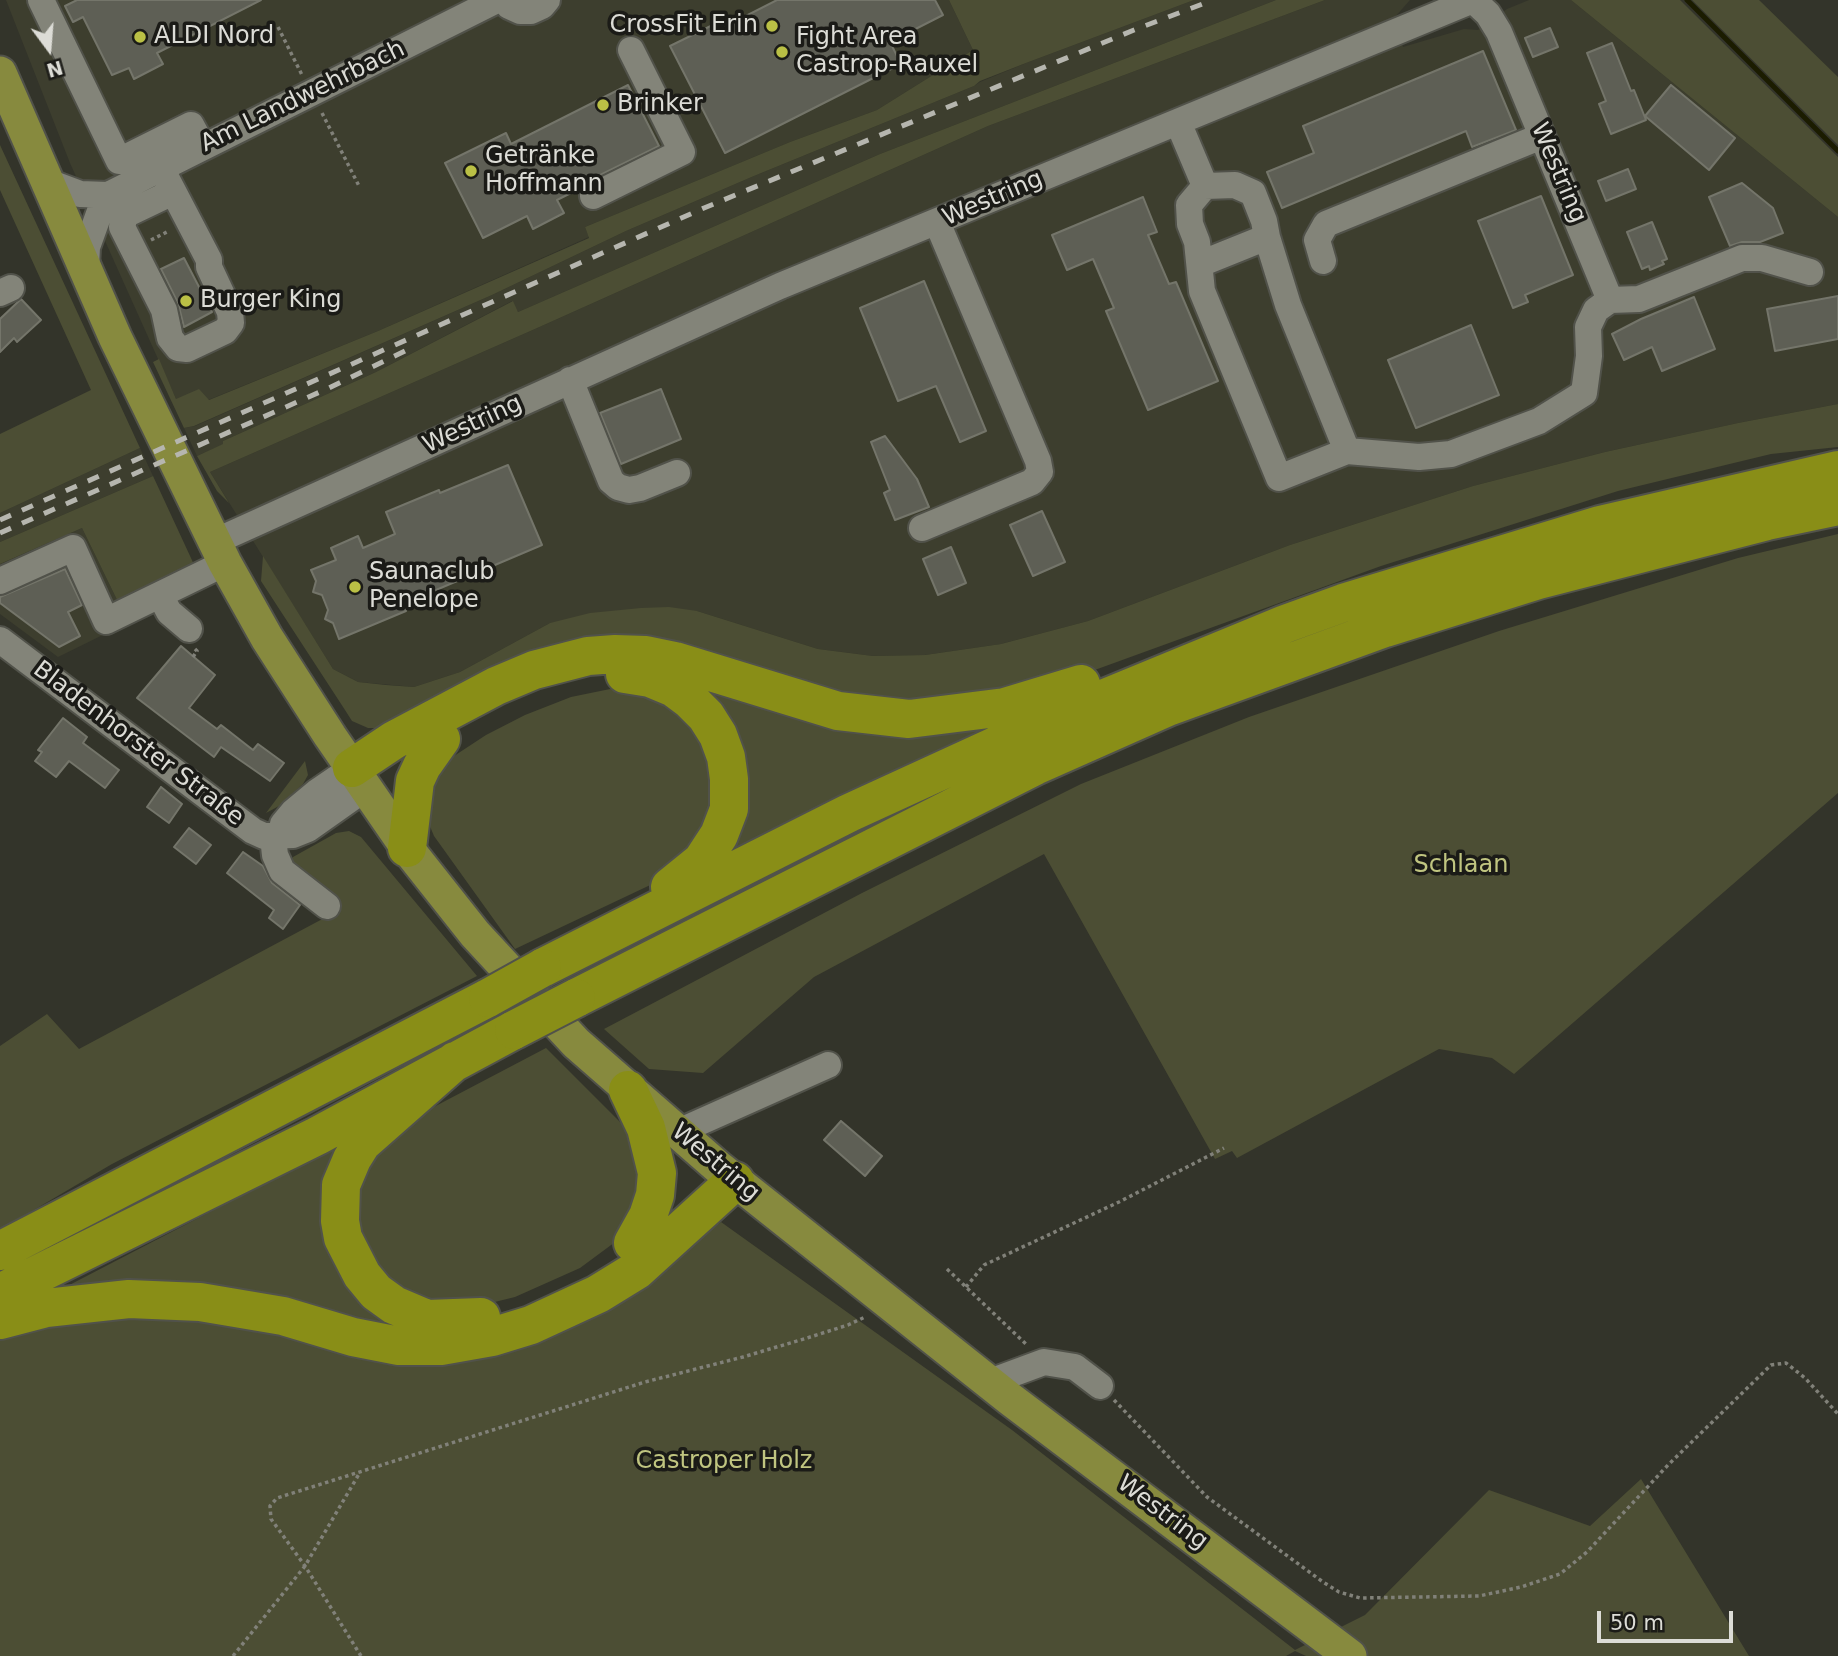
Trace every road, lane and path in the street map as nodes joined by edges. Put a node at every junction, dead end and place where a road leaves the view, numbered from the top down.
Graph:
1 (498, 0) edge
2 (505, 0) edge
3 (547, 0) edge
4 (47, 2) edge
5 (631, 50) dead end
6 (0, 73) edge
7 (1178, 121) junction
8 (1542, 136) junction
9 (202, 147) junction
10 (161, 168) junction
11 (48, 182) junction
12 (1205, 186) junction
13 (173, 192) junction
14 (108, 195) junction
15 (593, 196) dead end
16 (937, 222) junction
17 (1267, 237) junction
18 (1323, 261) dead end
19 (1200, 264) junction
20 (86, 267) junction
21 (1810, 272) dead end
22 (1610, 300) junction
23 (570, 380) junction
24 (1347, 451) junction
25 (1838, 470) edge
26 (677, 473) dead end
27 (1838, 506) edge
28 (922, 528) dead end
29 (220, 553) junction
30 (0, 581) edge
31 (160, 596) junction
32 (1285, 624) junction
33 (189, 629) dead end
34 (0, 640) edge
35 (441, 739) junction
36 (359, 778) junction
37 (277, 836) junction
38 (407, 848) junction
39 (327, 906) dead end
40 (603, 936) junction
41 (455, 1061) junction
42 (828, 1065) dead end
43 (628, 1090) junction
44 (678, 1132) junction
45 (1224, 1148) dead end
46 (727, 1174) junction
47 (633, 1243) junction
48 (0, 1251) edge
49 (947, 1269) dead end
50 (966, 1287) junction
51 (0, 1293) edge
52 (889, 1304) junction
53 (0, 1320) edge
54 (1044, 1362) junction
55 (990, 1382) junction
56 (1100, 1386) joint
57 (1838, 1414) edge
58 (360, 1473) junction
59 (305, 1566) junction
60 (233, 1656) edge
61 (361, 1656) edge
62 (1350, 1656) edge

1 - 9 street, Am Landwehrbach
2 - 3 street
4 - 9 street
5 - 15 street
6 - 11 main road, Westring
7 - 8 street, Westring
7 - 12 street
7 - 16 street, Westring
8 - 18 street
8 - 22 street, Westring
9 - 10 street, Am Landwehrbach
10 - 13 street
10 - 14 street, Am Landwehrbach
11 - 14 street
11 - 20 main road, Westring
12 - 17 street
12 - 19 street
13 - 13 street
14 - 20 street
16 - 23 street, Westring
16 - 28 street
17 - 19 street
17 - 24 street
19 - 24 street
20 - 29 main road, Westring
21 - 22 street
22 - 24 street
23 - 26 street
23 - 29 street, Westring
25 - 32 highway
27 - 41 highway, bridge
29 - 31 street
29 - 36 main road, Westring
30 - 31 street
31 - 33 street
32 - 36 highway
32 - 40 highway
34 - 37 street, Bladenhorster Straße
35 - 36 highway
35 - 38 highway
35 - 40 highway
36 - 37 street
36 - 38 main road, Westring
37 - 39 street
38 - 43 main road, Westring
40 - 48 highway, bridge
41 - 47 highway
41 - 51 highway
42 - 44 street
43 - 44 main road, Westring
43 - 47 highway
44 - 46 main road, Westring
45 - 50 path
46 - 47 highway
46 - 52 main road, Westring
46 - 53 highway
49 - 50 path
50 - 54 path
52 - 55 main road, Westring
52 - 58 path
54 - 55 street
54 - 56 street
55 - 62 main road, Westring
56 - 57 path
58 - 59 path
58 - 59 path
59 - 60 path
59 - 61 path

